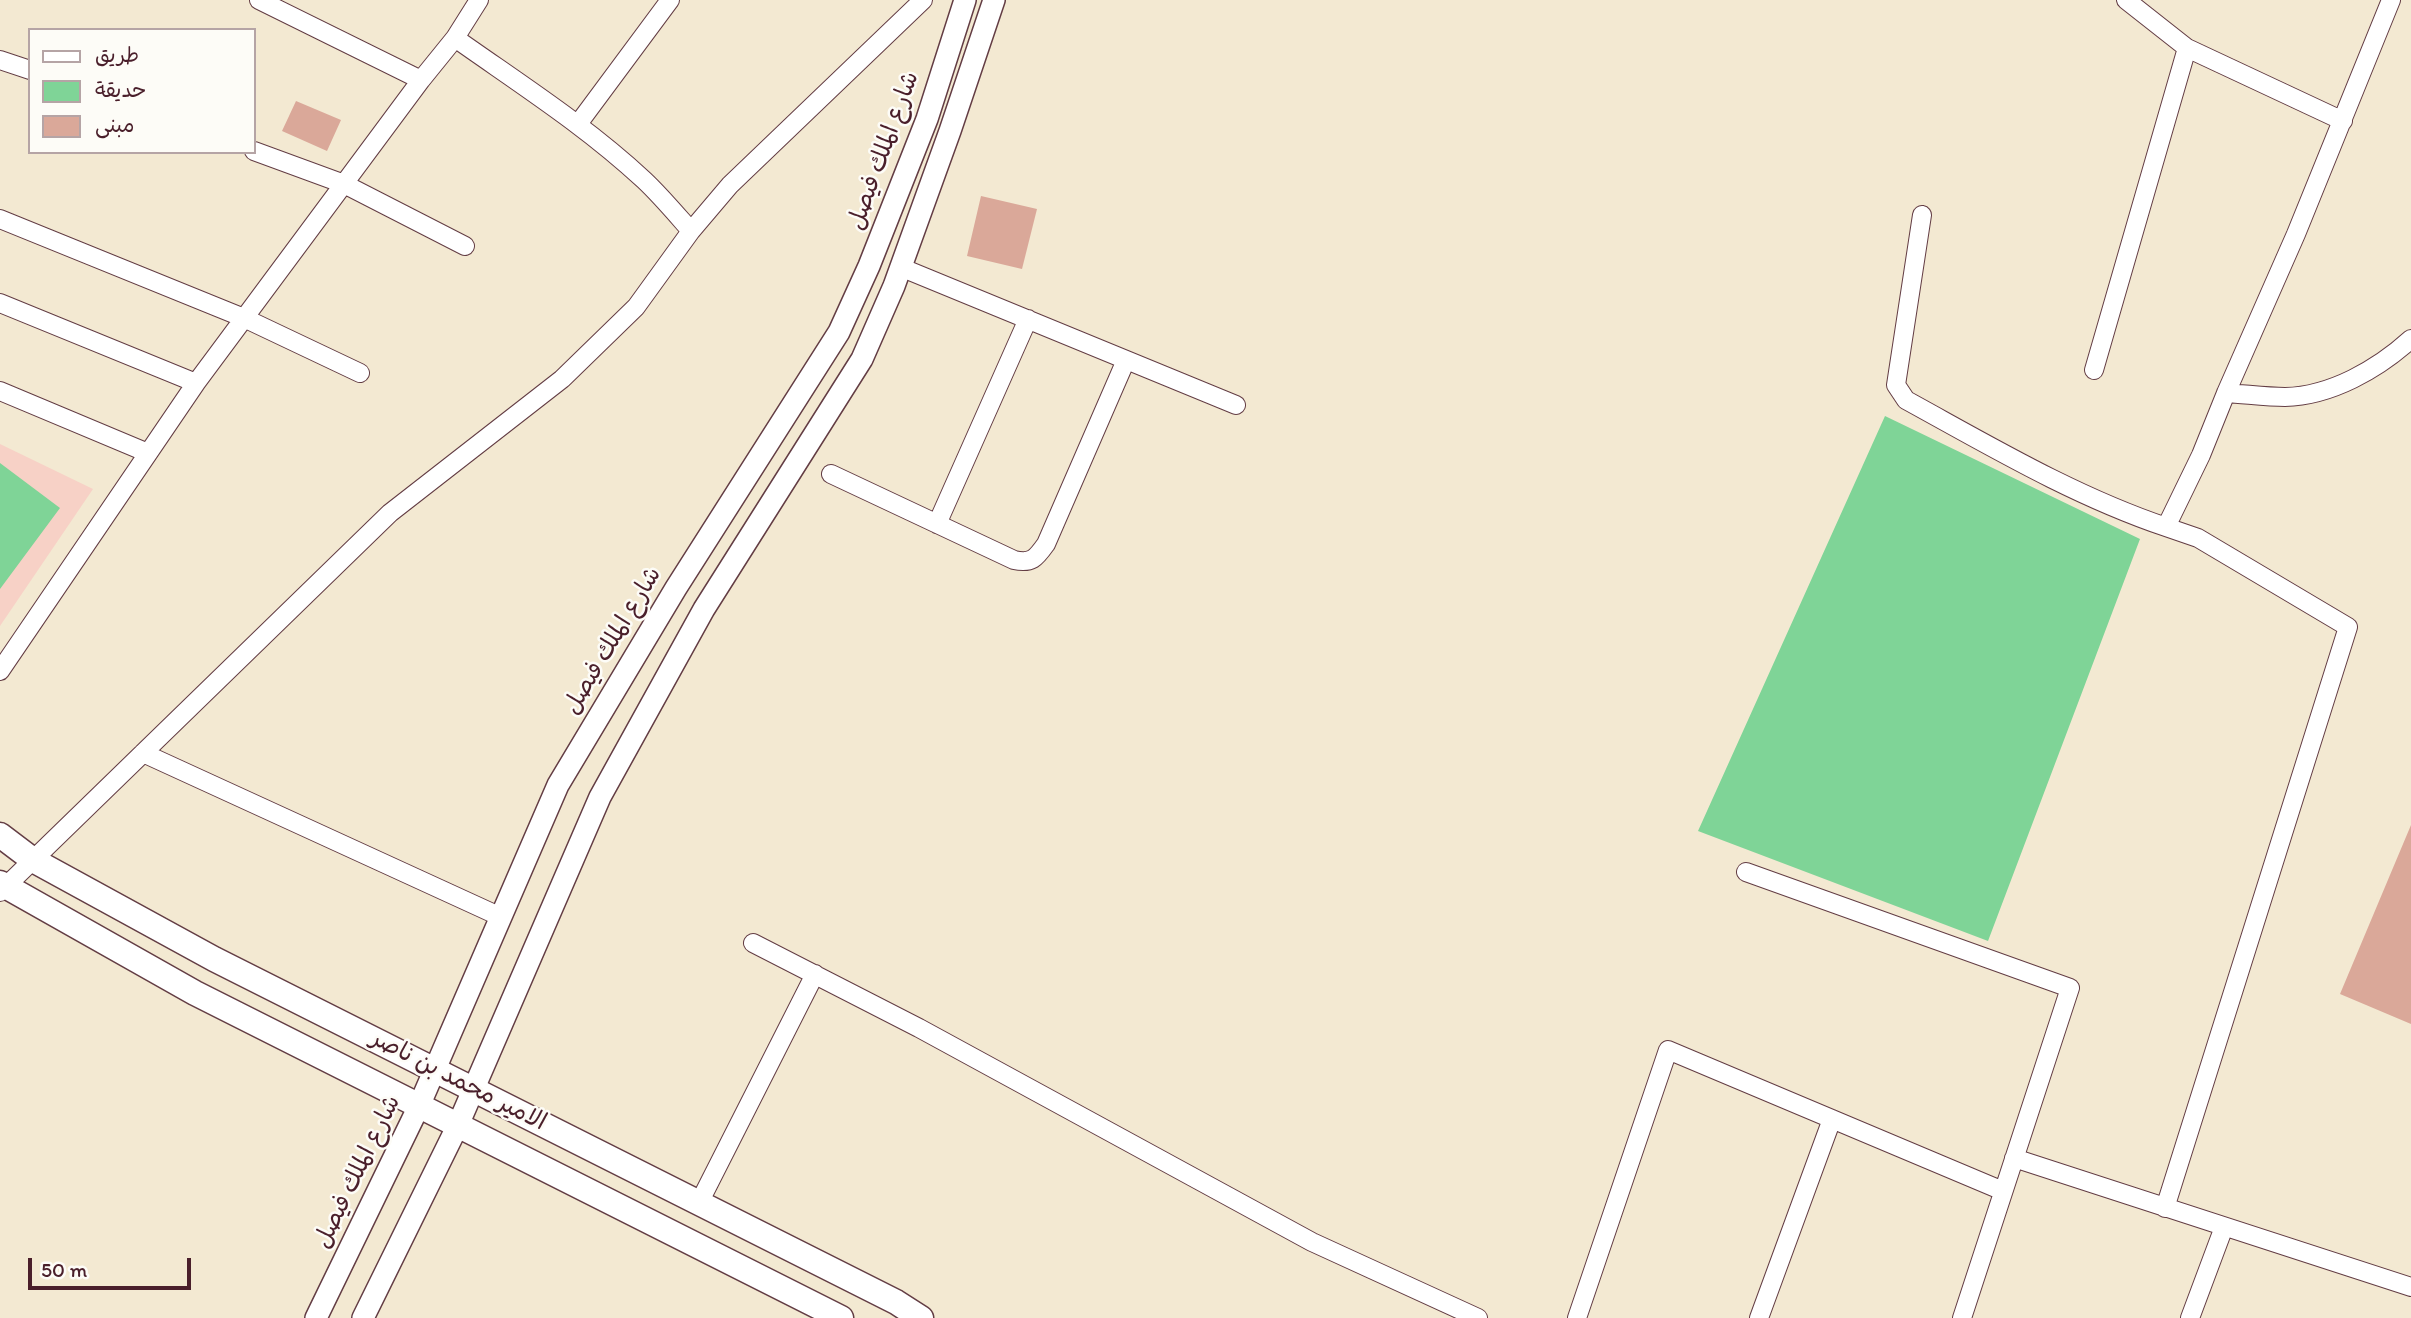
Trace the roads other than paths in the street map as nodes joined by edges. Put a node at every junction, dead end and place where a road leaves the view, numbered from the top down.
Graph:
1 (259, 0) edge
2 (479, 0) edge
3 (670, 0) edge
4 (923, 0) edge
5 (965, 0) edge
6 (993, 0) edge
7 (2126, 0) edge
8 (2391, 0) edge
9 (455, 38) junction
10 (2187, 48) junction
11 (0, 60) edge
12 (28, 69) edge
13 (421, 80) junction
14 (2343, 121) junction
15 (578, 124) junction
16 (256, 152) edge
17 (344, 184) junction
18 (1922, 215) dead end
19 (0, 219) edge
20 (691, 231) junction
21 (465, 246) dead end
22 (900, 267) junction
23 (0, 303) edge
24 (244, 318) junction
25 (1028, 319) junction
26 (2411, 339) edge
27 (1126, 360) junction
28 (2094, 370) dead end
29 (360, 373) dead end
30 (196, 383) junction
31 (0, 391) edge
32 (2226, 393) junction
33 (1236, 405) dead end
34 (148, 453) junction
35 (831, 474) dead end
36 (937, 524) junction
37 (2166, 527) junction
38 (0, 671) edge
39 (144, 753) junction
40 (0, 835) edge
41 (33, 860) junction
42 (1746, 872) dead end
43 (2, 888) edge
44 (501, 917) junction
45 (753, 943) dead end
46 (815, 974) junction
47 (435, 1070) junction
48 (474, 1090) junction
49 (419, 1106) junction
50 (1832, 1119) junction
51 (458, 1125) junction
52 (2014, 1158) junction
53 (2004, 1191) junction
54 (699, 1203) junction
55 (2165, 1208) junction
56 (2224, 1227) junction
57 (2411, 1287) edge
58 (316, 1318) edge
59 (363, 1318) edge
60 (841, 1318) edge
61 (921, 1318) edge
62 (1478, 1318) edge
63 (1577, 1318) edge
64 (1759, 1318) edge
65 (1962, 1318) edge
66 (2190, 1318) edge

1 - 13 street
2 - 9 street
3 - 15 street
4 - 20 street
5 - 44 street, شارع الملك فيصل
6 - 22 street
7 - 10 street
8 - 14 street
9 - 13 street
9 - 15 street
10 - 14 street
10 - 28 street
11 - 12 street
13 - 17 street
14 - 32 street
15 - 20 street
16 - 17 street
17 - 21 street
17 - 24 street
18 - 37 street
19 - 24 street
20 - 39 street
22 - 25 street
22 - 48 street
23 - 30 street
24 - 29 street
24 - 30 street
25 - 27 street
25 - 36 street
26 - 32 street
27 - 33 street
27 - 36 street
30 - 34 street
31 - 34 street
32 - 37 street
34 - 38 street
35 - 36 street
37 - 55 street
39 - 41 street
39 - 44 street
40 - 41 main road, الامير محمد بن ناصر
41 - 43 street
41 - 47 main road, الامير محمد بن ناصر
42 - 52 street
43 - 49 main road, الامير محمد بن ناصر
44 - 47 street, شارع الملك فيصل
45 - 46 street
46 - 54 street
46 - 62 street
47 - 48 main road, الامير محمد بن ناصر
47 - 49 street, شارع الملك فيصل
48 - 51 street
48 - 54 main road, الامير محمد بن ناصر
49 - 51 main road, الامير محمد بن ناصر
49 - 58 street, شارع الملك فيصل
50 - 53 street
50 - 63 street
50 - 64 street
51 - 59 street
51 - 60 main road, الامير محمد بن ناصر
52 - 53 street
52 - 55 street
53 - 65 street
54 - 61 main road, الامير محمد بن ناصر
55 - 56 street
56 - 57 street
56 - 66 street

